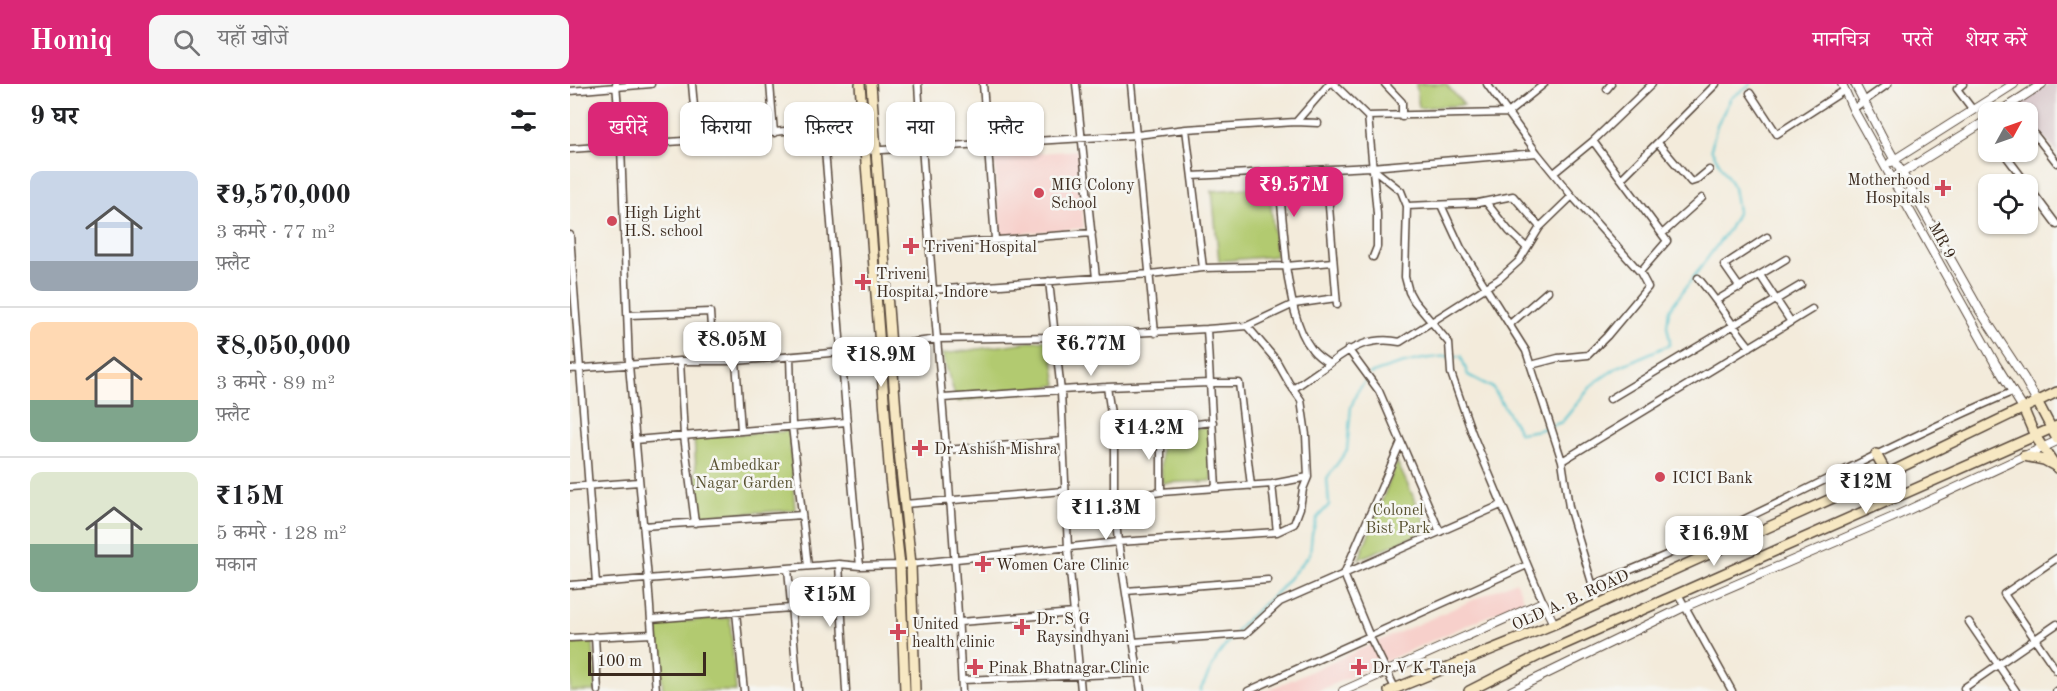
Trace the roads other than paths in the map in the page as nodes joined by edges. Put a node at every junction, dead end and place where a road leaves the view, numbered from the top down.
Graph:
1 (651, 84) edge
2 (692, 84) edge
3 (770, 84) edge
4 (860, 84) edge
5 (871, 84) edge
6 (918, 84) edge
7 (983, 84) edge
8 (1076, 84) edge
9 (1131, 84) edge
10 (1329, 84) edge
11 (1334, 84) edge
12 (1385, 84) edge
13 (1488, 84) edge
14 (1544, 84) edge
15 (1652, 84) edge
16 (1855, 84) edge
17 (1888, 84) edge
18 (1963, 84) edge
19 (2014, 84) edge
20 (2042, 84) edge
21 (1714, 85) edge
22 (616, 86) edge
23 (1844, 87) edge
24 (570, 91) edge
25 (1750, 93) dead end
26 (617, 102) edge
27 (694, 102) edge
28 (861, 102) edge
29 (872, 102) edge
30 (919, 102) edge
31 (985, 102) edge
32 (1864, 102) junction
33 (2015, 102) edge
34 (1853, 109) junction
35 (1973, 110) junction
36 (1508, 113) junction
37 (1368, 116) junction
38 (1402, 117) junction
39 (1296, 122) junction
40 (1318, 123) dead end
41 (874, 126) edge
42 (1978, 126) edge
43 (1186, 129) junction
44 (784, 132) edge
45 (774, 133) joint
46 (1137, 135) junction
47 (1083, 138) junction
48 (2038, 139) edge
49 (1044, 140) edge
50 (1593, 141) junction
51 (1658, 143) junction
52 (588, 148) edge
53 (570, 149) edge
54 (876, 151) junction
55 (886, 151) edge
56 (1537, 153) junction
57 (621, 156) edge
58 (825, 156) edge
59 (865, 156) edge
60 (923, 156) edge
61 (989, 156) edge
62 (1894, 160) junction
63 (2011, 162) edge
64 (2057, 163) edge
65 (1371, 166) junction
66 (1885, 166) junction
67 (1326, 169) junction
68 (1709, 170) dead end
69 (1278, 172) junction
70 (1902, 173) junction
71 (1554, 174) junction
72 (2020, 174) edge
73 (1192, 176) junction
74 (1621, 179) junction
75 (1892, 179) junction
76 (1572, 196) junction
77 (1702, 198) dead end
78 (2038, 199) edge
79 (1486, 202) junction
80 (1441, 205) junction
81 (1407, 206) junction
82 (2057, 225) edge
83 (1540, 227) junction
84 (1092, 233) junction
85 (1662, 234) junction
86 (570, 235) edge
87 (1767, 237) dead end
88 (995, 239) junction
89 (929, 246) junction
90 (1527, 248) junction
91 (1373, 257) dead end
92 (1786, 259) dead end
93 (1333, 262) junction
94 (1286, 266) junction
95 (1203, 268) junction
96 (1640, 272) junction
97 (1150, 274) junction
98 (1760, 275) junction
99 (1096, 278) junction
100 (1698, 278) dead end
101 (1049, 281) junction
102 (1801, 285) dead end
103 (1485, 288) junction
104 (1740, 288) junction
105 (932, 290) junction
106 (1548, 291) dead end
107 (1717, 300) junction
108 (1776, 300) junction
109 (1294, 304) junction
110 (1812, 309) dead end
111 (629, 315) junction
112 (1791, 322) junction
113 (1432, 323) junction
114 (1510, 324) junction
115 (1247, 326) junction
116 (1733, 326) junction
117 (1208, 330) junction
118 (1155, 333) junction
119 (1055, 337) junction
120 (938, 339) junction
121 (891, 346) junction
122 (880, 347) junction
123 (1749, 347) junction
124 (1348, 349) junction
125 (842, 352) junction
126 (790, 356) junction
127 (680, 361) junction
128 (713, 361) junction
129 (736, 361) junction
130 (1329, 364) junction
131 (629, 365) junction
132 (1532, 365) junction
133 (580, 368) junction
134 (570, 369) edge
135 (1209, 383) junction
136 (1107, 387) junction
137 (2057, 387) edge
138 (1293, 389) junction
139 (1061, 392) junction
140 (2012, 392) junction
141 (2054, 394) edge
142 (943, 398) junction
143 (1610, 399) dead end
144 (2037, 401) junction
145 (2023, 408) junction
146 (846, 422) junction
147 (1213, 423) junction
148 (792, 426) junction
149 (2054, 427) edge
150 (741, 430) junction
151 (1161, 430) junction
152 (1114, 434) junction
153 (684, 436) junction
154 (2035, 436) junction
155 (635, 440) junction
156 (2057, 440) edge
157 (1063, 441) junction
158 (1401, 442) junction
159 (2043, 448) junction
160 (945, 450) junction
161 (1875, 454) junction
162 (2024, 456) junction
163 (1562, 461) junction
164 (2057, 468) edge
165 (1887, 474) junction
166 (1308, 477) junction
167 (639, 482) junction
168 (1272, 484) junction
169 (589, 485) junction
170 (1251, 486) junction
171 (570, 487) edge
172 (1216, 488) junction
173 (1064, 491) junction
174 (1161, 492) junction
175 (1114, 499) junction
176 (950, 500) junction
177 (904, 504) junction
178 (1501, 505) junction
179 (802, 515) junction
180 (695, 523) junction
181 (643, 526) junction
182 (1440, 531) junction
183 (1276, 532) junction
184 (1118, 542) junction
185 (1068, 548) junction
186 (955, 559) junction
187 (2056, 562) edge
188 (839, 564) junction
189 (910, 564) junction
190 (900, 565) junction
191 (1527, 565) junction
192 (860, 566) junction
193 (808, 567) junction
194 (788, 568) junction
195 (1344, 574) junction
196 (648, 579) junction
197 (1268, 580) dead end
198 (596, 583) junction
199 (570, 585) edge
200 (1592, 585) junction
201 (1126, 591) junction
202 (1678, 594) junction
203 (1543, 602) junction
204 (1598, 603) junction
205 (1684, 607) junction
206 (791, 608) junction
207 (736, 612) junction
208 (1074, 613) junction
209 (651, 619) junction
210 (960, 622) junction
211 (1969, 622) dead end
212 (1554, 624) junction
213 (2057, 624) edge
214 (652, 634) junction
215 (595, 636) junction
216 (1370, 637) junction
217 (570, 638) edge
218 (2035, 639) junction
219 (1133, 642) junction
220 (1998, 664) junction
221 (1385, 671) junction
222 (2057, 671) edge
223 (1139, 673) junction
224 (1080, 676) junction
225 (962, 680) junction
226 (1485, 687) edge
227 (1392, 690) edge
228 (598, 691) edge
229 (656, 691) edge
230 (744, 691) edge
231 (798, 691) edge
232 (846, 691) edge
233 (905, 691) edge
234 (915, 691) edge
235 (962, 691) edge
236 (1081, 691) edge
237 (1141, 691) edge
238 (1248, 691) edge
239 (1343, 691) edge
240 (1469, 691) edge
241 (1511, 691) edge
242 (1732, 691) edge
243 (1966, 691) edge
244 (2016, 691) edge

1 - 22 street
2 - 27 street
3 - 45 street
4 - 28 main road
5 - 29 main road
6 - 30 street
7 - 31 street
8 - 47 street
9 - 46 street
10 - 39 street
11 - 37 street
12 - 38 street
13 - 36 street
14 - 36 street
15 - 50 street
16 - 32 street, MR 9
17 - 32 street
18 - 35 street
19 - 35 street
20 - 33 street
21 - 51 street
22 - 24 street
22 - 26 street
23 - 25 street
23 - 34 street, MR 9
32 - 34 street
32 - 62 street, MR 9
34 - 66 street, MR 9
35 - 62 street
36 - 38 street
36 - 56 street
37 - 38 street
37 - 65 street
39 - 40 street
39 - 43 street
41 - 54 main road
42 - 70 street
43 - 46 street
43 - 73 street
44 - 45 street
46 - 47 street
46 - 97 street
47 - 49 street
47 - 84 street
48 - 64 street
50 - 71 street
50 - 74 street
51 - 68 street
51 - 74 street
52 - 53 street
54 - 55 street
54 - 121 main road
56 - 65 street
56 - 71 street
57 - 111 street
58 - 125 street
59 - 122 main road
60 - 89 street
61 - 88 street
62 - 66 street
62 - 70 street, MR 9
63 - 72 street
65 - 67 street
65 - 81 street
65 - 91 street
66 - 75 street, MR 9
67 - 69 street
67 - 93 street
69 - 73 street
69 - 94 street
70 - 75 street
70 - 144 street, MR 9
71 - 76 street
73 - 95 street
74 - 85 street
75 - 140 street, MR 9
76 - 83 street
76 - 96 street
77 - 85 street
78 - 82 street
79 - 80 street
79 - 83 street
79 - 90 street
80 - 81 street
80 - 103 street
81 - 113 street
83 - 90 street
84 - 88 street
84 - 99 street
85 - 96 street
86 - 133 street
87 - 104 street
88 - 89 street
89 - 105 street
90 - 103 street
92 - 98 street
93 - 94 street
93 - 109 street
94 - 95 street
94 - 109 street
95 - 97 street
96 - 132 street
97 - 99 street
97 - 118 street
98 - 104 street
98 - 108 street
99 - 101 street
100 - 107 street
101 - 105 street
101 - 119 street
102 - 108 street
103 - 113 street
103 - 114 street
104 - 107 street
105 - 120 street
106 - 114 street
107 - 116 street
108 - 112 street
108 - 116 street
109 - 115 street
109 - 130 street
110 - 112 street
111 - 128 street
111 - 131 street
112 - 123 street
113 - 124 street
113 - 178 street
114 - 132 street
115 - 117 street
115 - 138 street
116 - 123 street
116 - 143 street
117 - 118 street
117 - 135 street
118 - 119 street
119 - 120 street
119 - 139 street
120 - 121 street
120 - 142 street
121 - 122 street
121 - 177 main road
122 - 125 street
122 - 190 main road
123 - 163 street
124 - 130 street
124 - 158 street
125 - 126 street
125 - 146 street
126 - 129 street
126 - 148 street
127 - 128 street
127 - 131 street
127 - 153 street
128 - 129 street
129 - 150 street
130 - 138 street
131 - 133 street
131 - 155 street
132 - 163 street
133 - 134 street
133 - 169 street
135 - 136 street
135 - 147 street
135 - 170 street
136 - 139 street
136 - 152 street
137 - 141 street
138 - 166 street
139 - 142 street
139 - 157 street
140 - 145 street, MR 9
140 - 161 street
141 - 144 main road
142 - 160 street
144 - 145 main road, OLD A. B. ROAD
144 - 149 main road
145 - 154 main road
145 - 165 main road, OLD A. B. ROAD
146 - 148 street
146 - 192 street
147 - 151 street
147 - 172 street
148 - 150 street
148 - 179 street
149 - 154 main road
149 - 156 main road
150 - 153 street
151 - 152 street
151 - 174 street
152 - 175 street
153 - 155 street
153 - 180 street
154 - 159 main road
154 - 202 main road
155 - 167 street
156 - 159 street
157 - 160 street
157 - 173 street
158 - 182 street
158 - 195 street
159 - 162 street
159 - 164 main road
160 - 176 street
161 - 165 main road
161 - 200 street
162 - 164 main road
162 - 205 street
163 - 200 street
165 - 204 main road, OLD A. B. ROAD
166 - 168 street
166 - 183 street
167 - 169 street
167 - 181 street
168 - 170 street
168 - 183 street
169 - 171 street
169 - 198 street
170 - 172 street
172 - 174 street
173 - 176 street
173 - 185 street
174 - 175 street
175 - 184 street
176 - 177 street
176 - 186 street
177 - 189 main road
178 - 182 street
178 - 191 street
179 - 180 street
179 - 193 street
180 - 181 street
181 - 196 street
182 - 195 street
183 - 184 street
184 - 185 street
184 - 201 street
185 - 186 street
185 - 208 street
186 - 189 street
186 - 210 street
187 - 218 street
188 - 192 street
188 - 193 street
188 - 232 street
189 - 190 street
189 - 234 main road
190 - 192 street
190 - 233 main road
191 - 203 street
191 - 216 street
193 - 194 street
194 - 196 street
194 - 206 street
195 - 216 street
195 - 219 street
196 - 198 street
196 - 209 street
197 - 201 street
198 - 199 street
200 - 204 street
201 - 219 street
202 - 205 street
202 - 226 main road
203 - 212 street
203 - 221 street
204 - 212 main road, OLD A. B. ROAD
205 - 241 street
205 - 242 street
206 - 207 street
206 - 231 street
207 - 209 street
207 - 230 street
208 - 210 street
208 - 224 street
209 - 214 street
210 - 225 street
211 - 220 street
212 - 227 main road, OLD A. B. ROAD
213 - 218 street
214 - 215 street
214 - 229 street
215 - 217 street
215 - 228 street
216 - 221 street
216 - 238 street
218 - 220 street
218 - 222 street
219 - 223 street
220 - 243 street
220 - 244 street
221 - 227 street
221 - 239 street
223 - 224 street
223 - 237 street
224 - 225 street
224 - 236 street
225 - 235 street
226 - 240 main road

